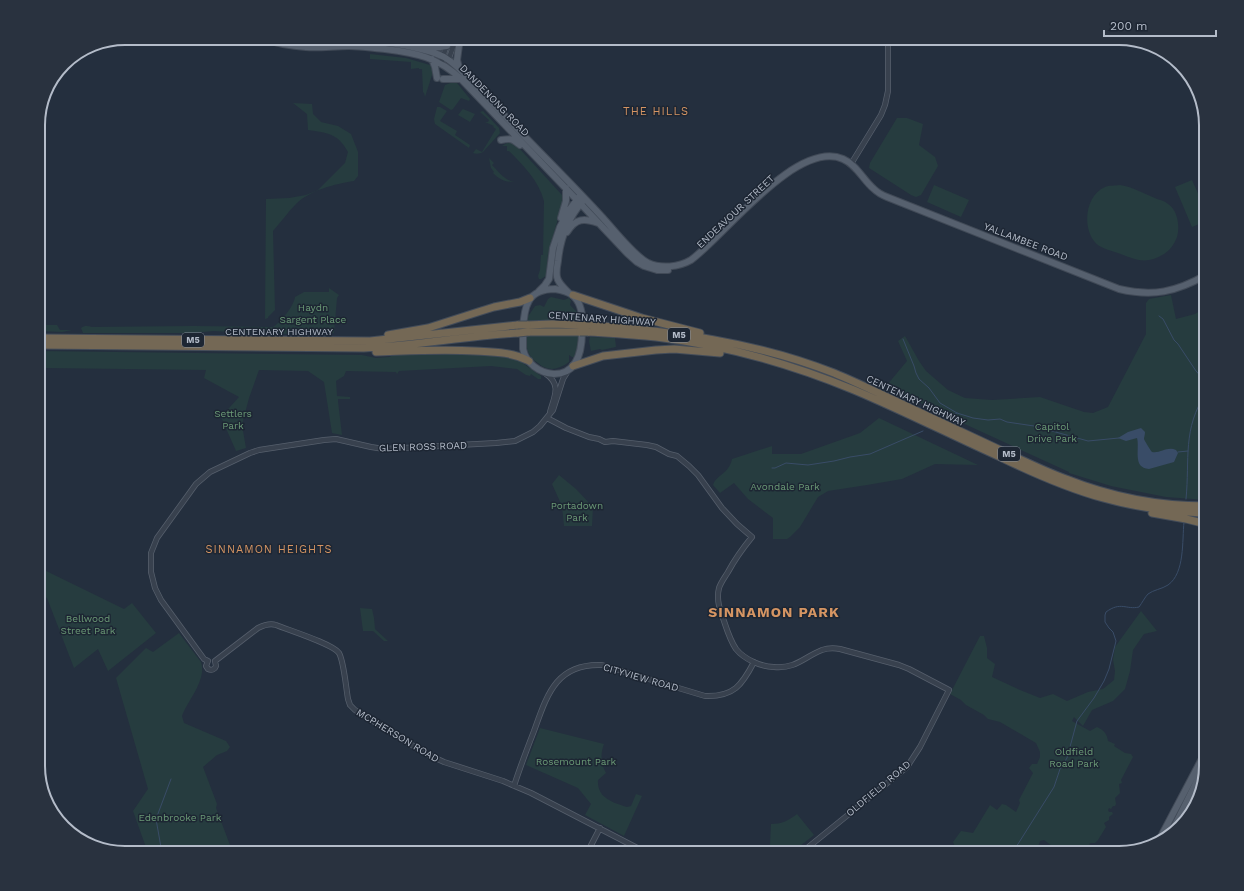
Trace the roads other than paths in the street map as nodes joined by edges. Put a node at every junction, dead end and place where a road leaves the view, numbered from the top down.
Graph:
1 (292, 45) edge
2 (396, 45) edge
3 (453, 45) edge
4 (459, 45) edge
5 (888, 45) edge
6 (447, 46) joint
7 (416, 48) junction
8 (432, 59) junction
9 (445, 62) junction
10 (459, 69) junction
11 (461, 79) junction
12 (501, 140) dead end
13 (527, 148) junction
14 (851, 164) junction
15 (566, 188) junction
16 (581, 200) junction
17 (599, 224) junction
18 (560, 227) junction
19 (562, 240) junction
20 (1199, 279) edge
21 (538, 292) junction
22 (571, 294) junction
23 (530, 298) junction
24 (588, 328) junction
25 (518, 329) junction
26 (45, 338) edge
27 (348, 341) junction
28 (45, 345) edge
29 (325, 348) junction
30 (770, 351) junction
31 (738, 353) junction
32 (529, 361) junction
33 (571, 367) junction
34 (544, 372) junction
35 (548, 417) junction
36 (1124, 503) junction
37 (1199, 506) edge
38 (1199, 513) edge
39 (1199, 522) edge
40 (208, 661) junction
41 (214, 661) junction
42 (754, 662) junction
43 (1199, 764) edge
44 (1197, 780) edge
45 (514, 786) junction
46 (1176, 823) edge
47 (600, 828) junction
48 (1163, 833) edge
49 (591, 846) edge
50 (634, 846) edge
51 (807, 846) edge

1 - 8 main road, DANDENONG ROAD
2 - 7 main road, DANDENONG ROAD
3 - 9 street
4 - 10 main road
5 - 14 street
6 - 7 main road
6 - 9 street
7 - 9 main road, DANDENONG ROAD
8 - 9 main road, DANDENONG ROAD
8 - 11 main road
9 - 10 main road, DANDENONG ROAD
9 - 11 main road, DANDENONG ROAD
10 - 16 main road, DANDENONG ROAD
11 - 13 main road, DANDENONG ROAD
12 - 13 main road
13 - 15 main road, DANDENONG ROAD
14 - 16 main road, ENDEAVOUR STREET
14 - 17 main road, ENDEAVOUR STREET
14 - 20 main road, YALLAMBEE ROAD
15 - 16 main road, DANDENONG ROAD
15 - 18 main road
16 - 17 main road, ENDEAVOUR STREET
16 - 18 main road
16 - 19 main road
17 - 19 main road
18 - 21 main road
19 - 22 main road
21 - 22 main road
21 - 23 main road
22 - 30 highway
22 - 33 main road
23 - 27 highway
23 - 32 main road
24 - 25 highway, CENTENARY HIGHWAY / M5, bridge
24 - 30 highway, CENTENARY HIGHWAY / M5
24 - 31 highway, CENTENARY HIGHWAY / M5
25 - 27 highway, CENTENARY HIGHWAY / M5
25 - 29 highway, CENTENARY HIGHWAY / M5
26 - 27 highway, CENTENARY HIGHWAY / M5
28 - 29 highway, CENTENARY HIGHWAY / M5
29 - 32 highway
30 - 37 highway, CENTENARY HIGHWAY / M5
31 - 33 highway
31 - 36 highway, CENTENARY HIGHWAY / M5
32 - 34 main road
33 - 34 main road
33 - 35 street, GLEN ROSS ROAD
34 - 35 street, GLEN ROSS ROAD
35 - 40 street, GLEN ROSS ROAD
35 - 42 street
36 - 38 highway, CENTENARY HIGHWAY / M5
36 - 39 highway
40 - 41 street
40 - 41 street
41 - 45 street, MCPHERSON ROAD
42 - 45 street, CITYVIEW ROAD
42 - 51 street, OLDFIELD ROAD
43 - 48 main road
44 - 46 main road
45 - 47 street, MCPHERSON ROAD
47 - 49 street
47 - 50 street, MCPHERSON ROAD

